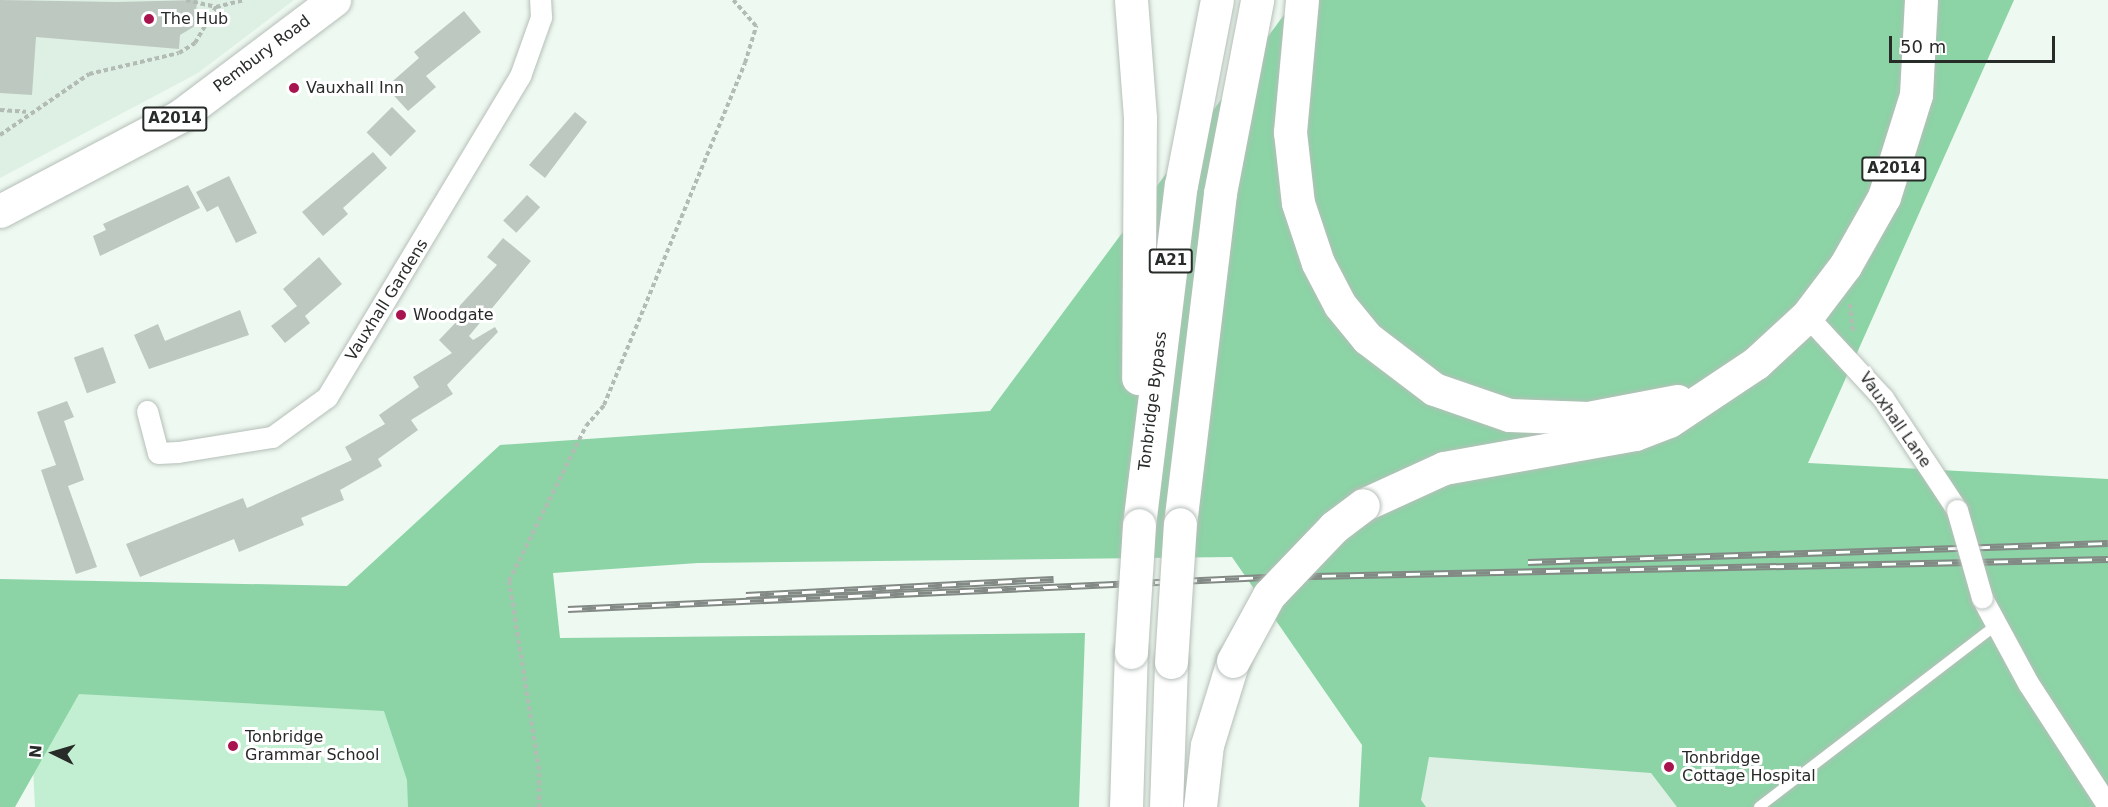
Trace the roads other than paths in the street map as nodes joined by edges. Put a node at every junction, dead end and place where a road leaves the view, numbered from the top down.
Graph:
1 (334, 0) edge
2 (540, 0) edge
3 (1131, 0) edge
4 (1217, 0) edge
5 (1257, 0) edge
6 (1302, 0) edge
7 (1921, 0) edge
8 (0, 211) edge
9 (1807, 315) junction
10 (1701, 396) junction
11 (147, 411) dead end
12 (1140, 518) junction
13 (1996, 625) junction
14 (2108, 806) edge
15 (1126, 807) edge
16 (1166, 807) edge
17 (1200, 807) edge
18 (1759, 807) edge

1 - 8 main road, Pembury Road / A2014
2 - 11 street, Vauxhall Gardens
3 - 12 main road
4 - 12 main road, Tonbridge Bypass / A21
5 - 16 main road, A21, bridge
6 - 10 main road
7 - 9 main road, A2014
9 - 10 main road
9 - 13 street, Vauxhall Lane, bridge
10 - 17 main road, bridge
12 - 15 main road, Tonbridge Bypass / A21, bridge
13 - 14 street, Vauxhall Lane
13 - 18 lane

